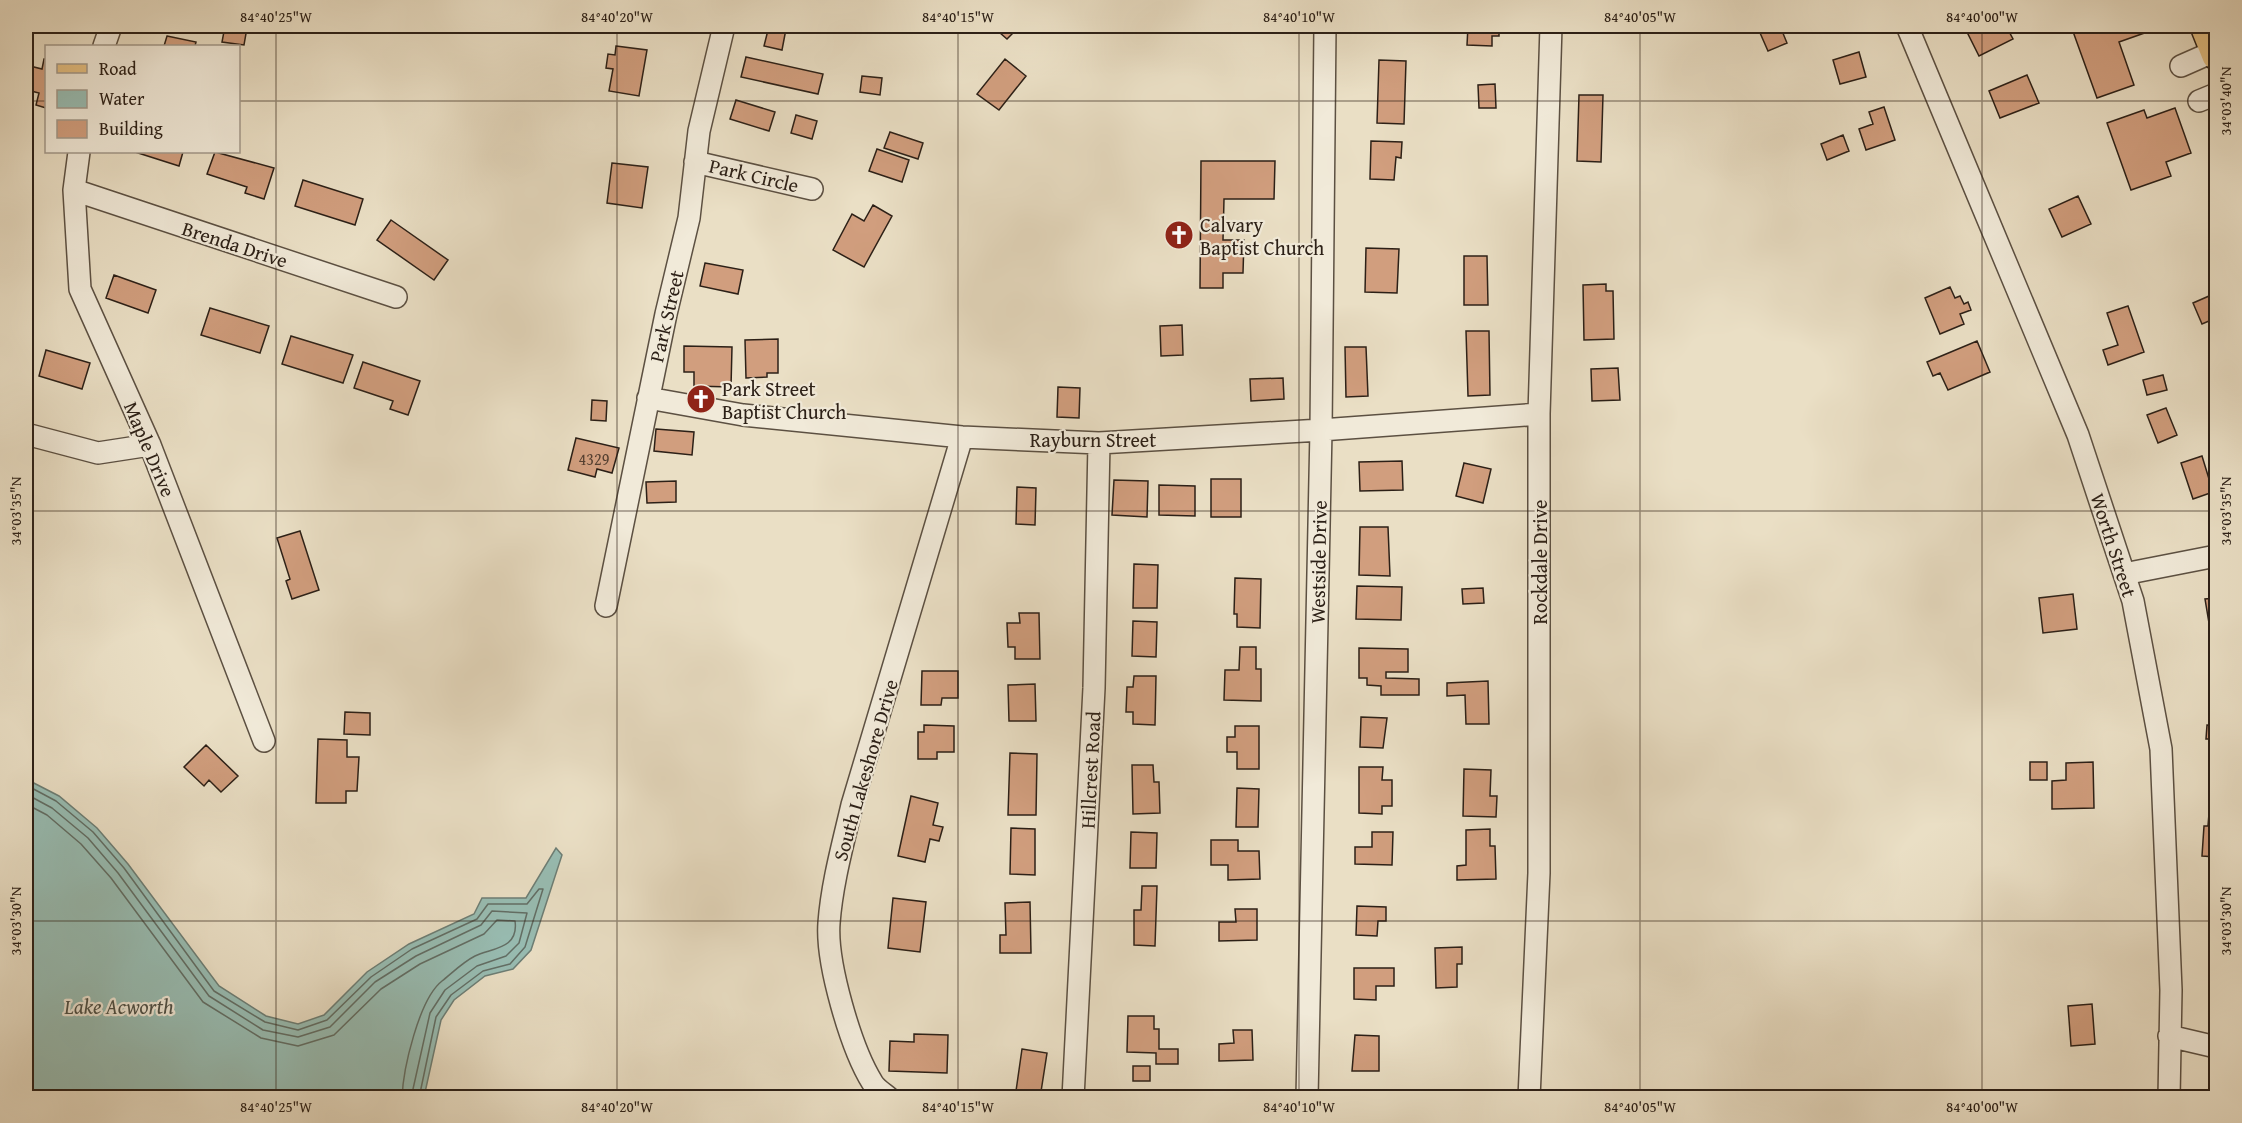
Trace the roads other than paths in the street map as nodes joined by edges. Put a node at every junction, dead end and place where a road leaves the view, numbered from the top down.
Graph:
1 (111, 26) edge
2 (724, 26) edge
3 (1325, 26) edge
4 (1551, 26) edge
5 (1907, 26) edge
6 (2204, 26) edge
7 (104, 45) edge
8 (2216, 54) edge
9 (2181, 66) dead end
10 (79, 153) edge
11 (695, 162) junction
12 (812, 189) dead end
13 (74, 190) junction
14 (396, 297) dead end
15 (648, 398) junction
16 (1539, 414) junction
17 (1321, 430) junction
18 (26, 434) edge
19 (962, 437) junction
20 (1099, 443) junction
21 (150, 445) junction
22 (2217, 556) edge
23 (2124, 574) junction
24 (606, 606) dead end
25 (264, 741) dead end
26 (2169, 1036) junction
27 (2217, 1047) edge
28 (889, 1098) edge
29 (1073, 1098) edge
30 (1307, 1098) edge
31 (1529, 1098) edge
32 (2169, 1098) edge

1 - 7 street
2 - 11 street, Park Street
3 - 17 street, Westside Drive
4 - 16 street, Rockdale Drive
5 - 23 street, Worth Street
6 - 8 main road
8 - 9 street
10 - 13 street, Maple Drive
11 - 12 street, Park Circle
11 - 15 street, Park Street
13 - 14 street, Brenda Drive
13 - 21 street, Maple Drive
15 - 19 street, Rayburn Street
15 - 24 street, Park Street
16 - 17 street, Rayburn Street
16 - 31 street, Rockdale Drive
17 - 20 street, Rayburn Street
17 - 30 street, Westside Drive
18 - 21 street
19 - 20 street, Rayburn Street
19 - 28 street, South Lakeshore Drive
20 - 29 street, Hillcrest Road
21 - 25 street, Maple Drive
22 - 23 street
23 - 26 street, Worth Street
26 - 27 street
26 - 32 street, Worth Street

